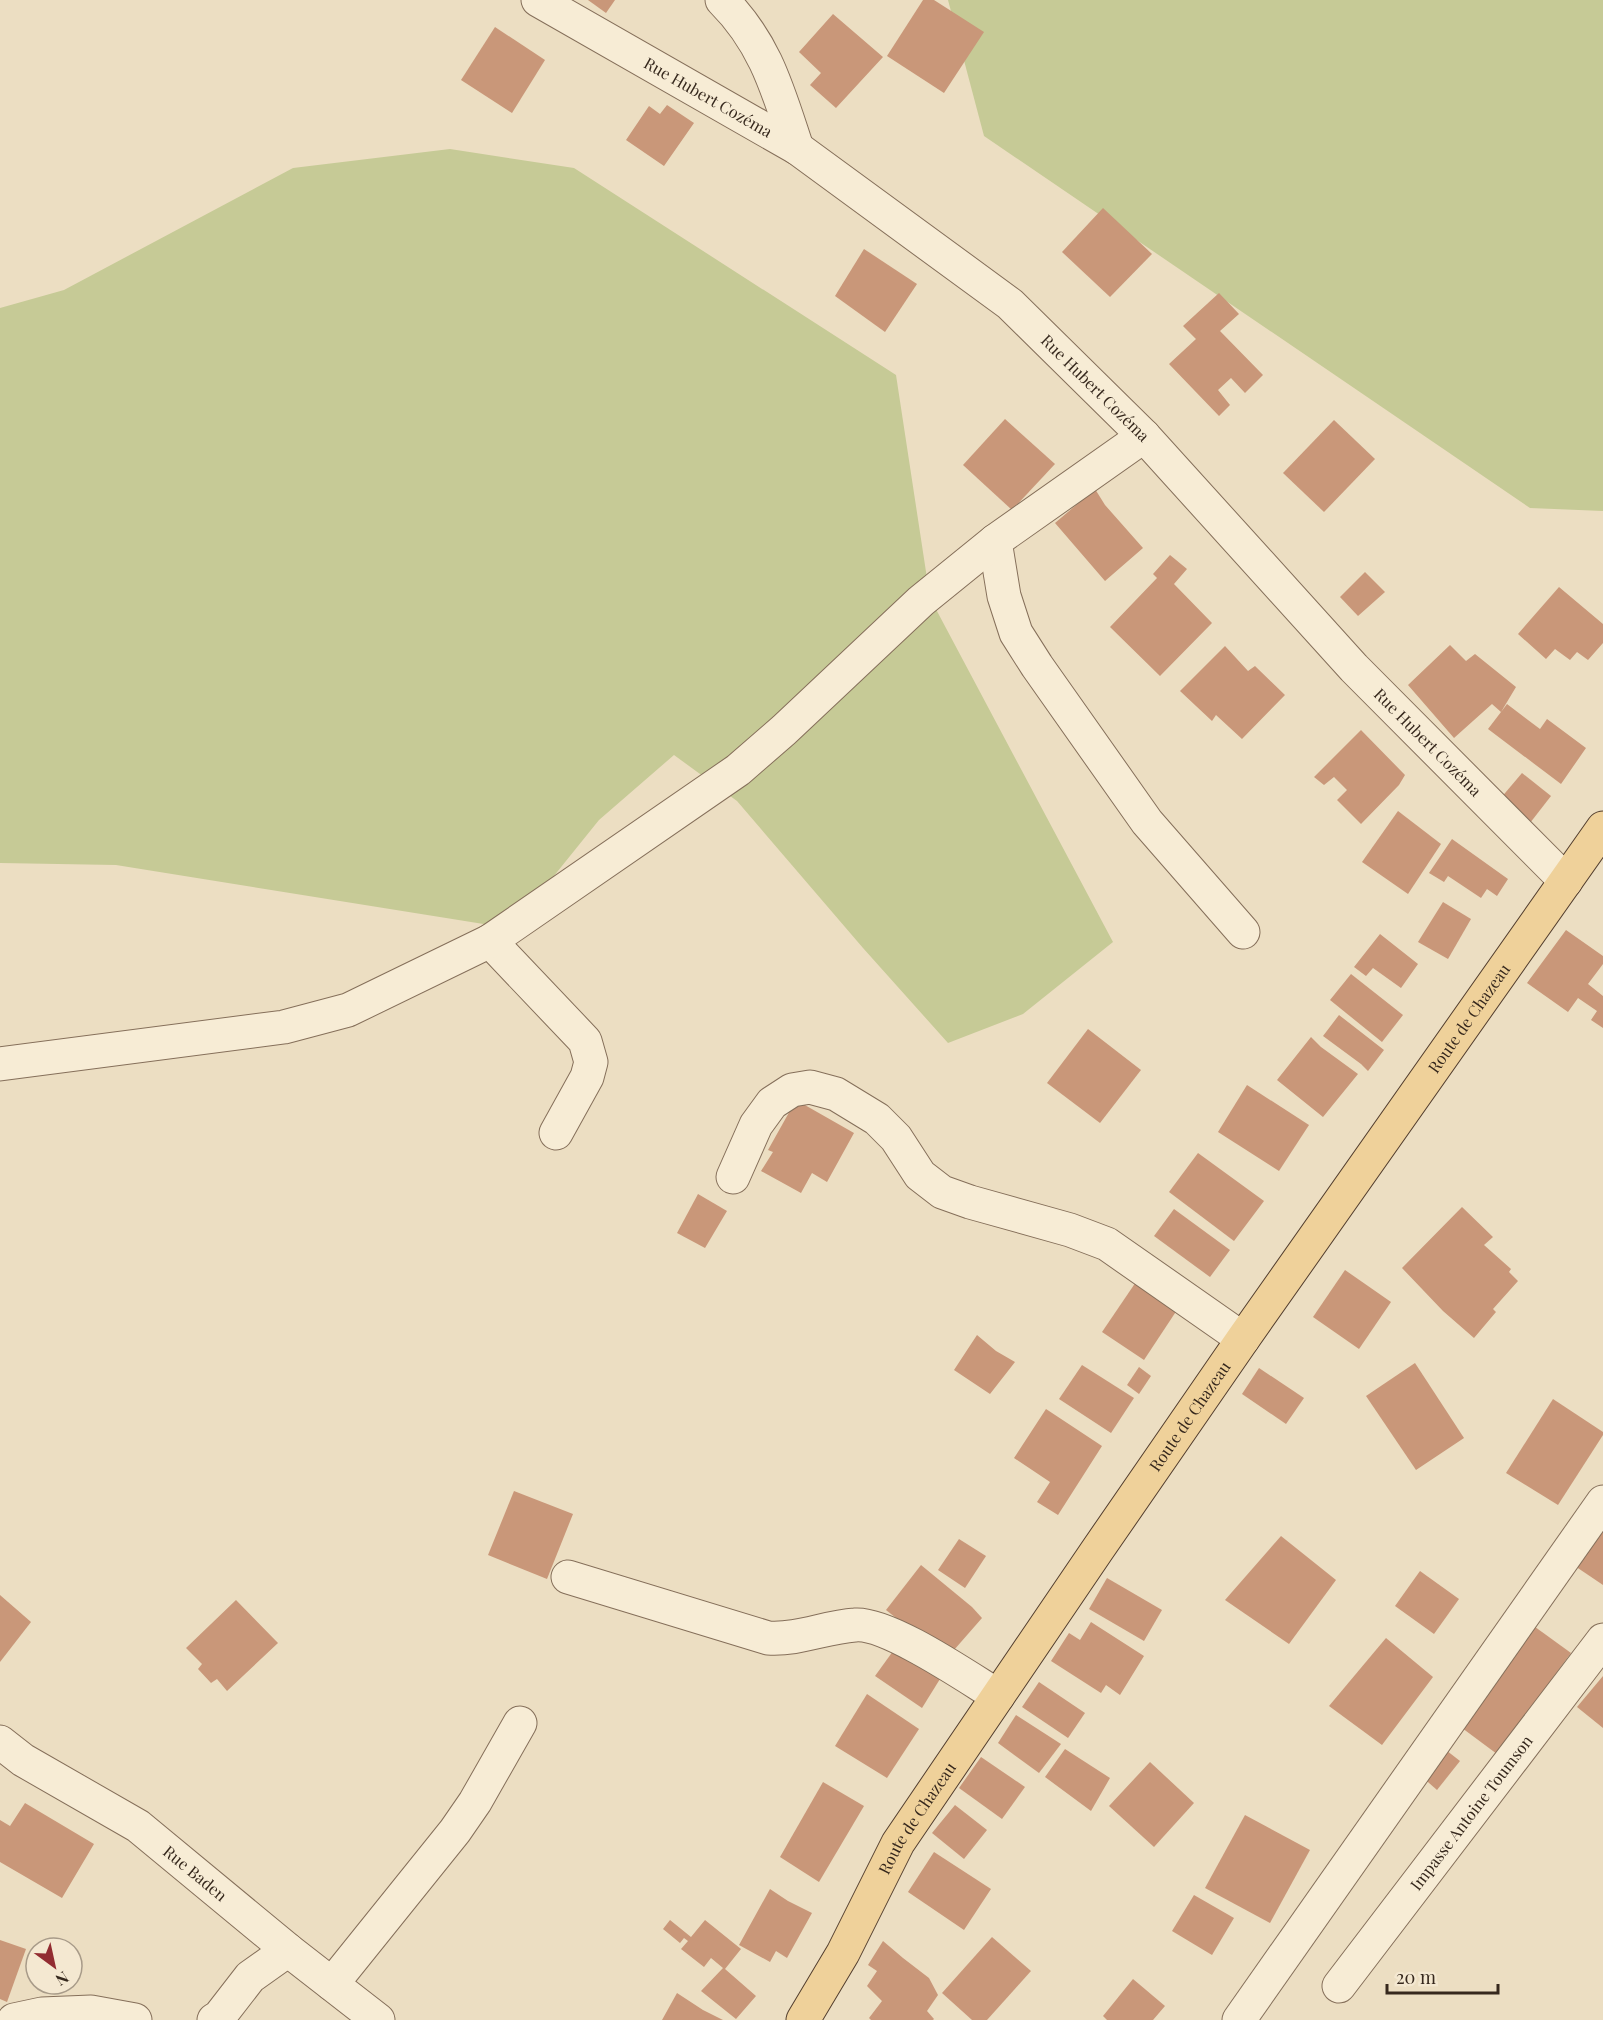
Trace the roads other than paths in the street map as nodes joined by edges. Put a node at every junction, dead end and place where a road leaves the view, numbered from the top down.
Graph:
1 (538, 0) edge
2 (722, 0) edge
3 (797, 148) junction
4 (1144, 436) junction
5 (995, 541) junction
6 (1603, 828) edge
7 (1566, 881) junction
8 (1244, 932) dead end
9 (490, 940) junction
10 (0, 1064) edge
11 (556, 1133) dead end
12 (733, 1177) dead end
13 (1243, 1339) junction
14 (1603, 1502) edge
15 (568, 1577) dead end
16 (1603, 1640) edge
17 (998, 1696) junction
18 (520, 1723) dead end
19 (0, 1742) edge
20 (288, 1950) junction
21 (332, 1984) junction
22 (1339, 1986) dead end
23 (14, 2020) edge
24 (135, 2020) edge
25 (214, 2020) edge
26 (378, 2020) edge
27 (803, 2020) edge
28 (1239, 2020) edge

1 - 3 street, Rue Hubert Cozéma
2 - 3 street
3 - 4 street, Rue Hubert Cozéma
4 - 5 street
4 - 7 street, Rue Hubert Cozéma
5 - 8 street
5 - 9 street
6 - 7 main road, Route de Chazeau
7 - 13 main road, Route de Chazeau
9 - 10 street
9 - 11 street
12 - 13 street
13 - 17 main road, Route de Chazeau
14 - 28 street
15 - 17 street
16 - 22 street, Impasse Antoine Toumson
17 - 27 main road, Route de Chazeau
18 - 21 street
19 - 20 street, Rue Baden
20 - 21 street, Rue Baden
20 - 25 street
21 - 26 street, Rue Baden
23 - 24 street

